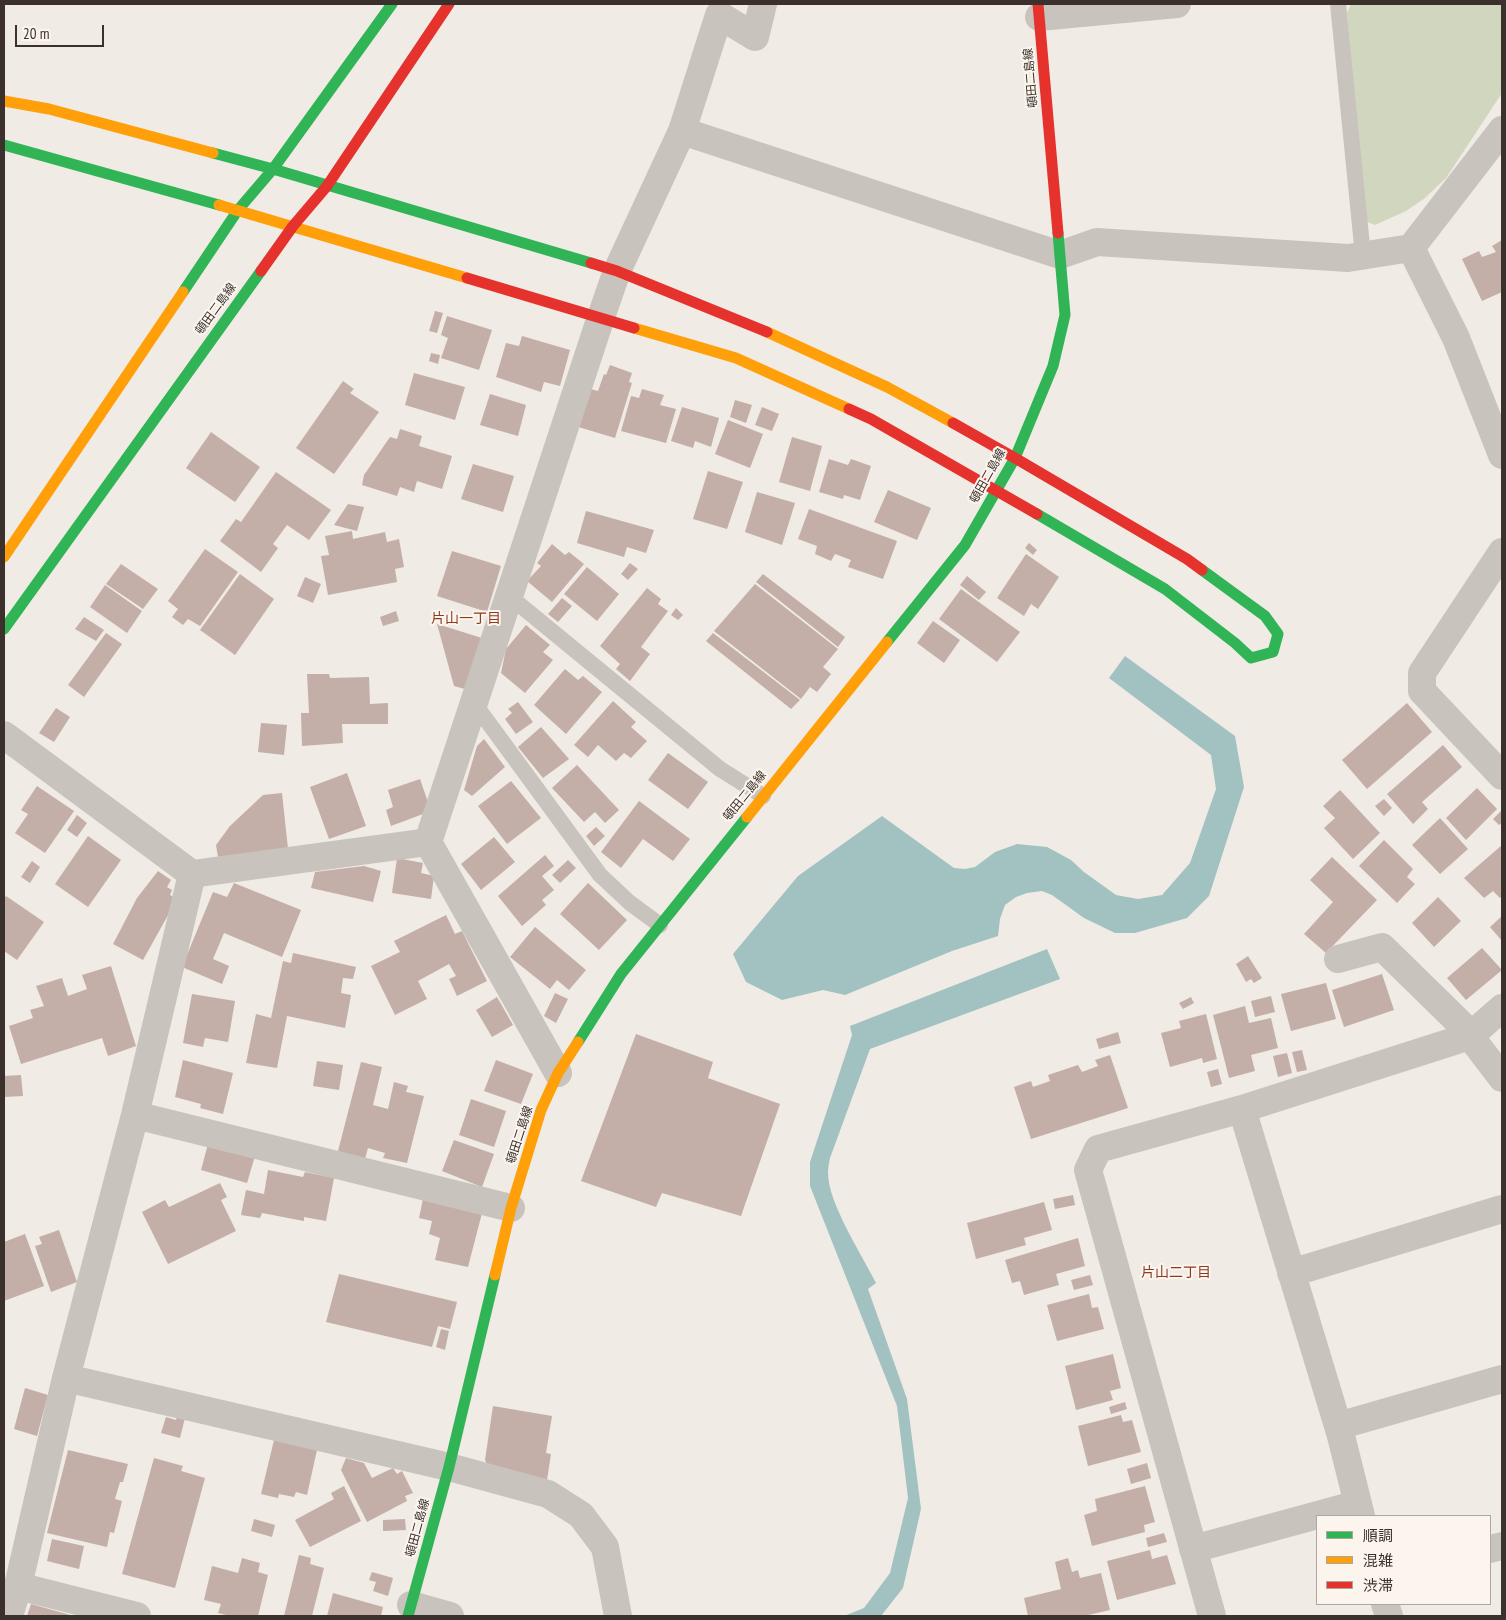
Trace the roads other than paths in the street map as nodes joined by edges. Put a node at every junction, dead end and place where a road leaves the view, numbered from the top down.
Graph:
1 (392, 4) edge
2 (449, 4) edge
3 (763, 4) edge
4 (1177, 4) edge
5 (1338, 4) edge
6 (1039, 10) edge
7 (4, 101) edge
8 (1502, 130) edge
9 (682, 131) junction
10 (5, 148) edge
11 (273, 169) junction
12 (327, 186) junction
13 (238, 210) junction
14 (293, 226) junction
15 (1411, 248) junction
16 (1060, 256) junction
17 (1363, 256) junction
18 (617, 271) junction
19 (601, 317) junction
20 (1502, 455) edge
21 (1015, 458) junction
22 (996, 490) junction
23 (1502, 552) edge
24 (4, 557) edge
25 (509, 596) junction
26 (4, 629) edge
27 (474, 703) junction
28 (4, 736) edge
29 (1502, 776) edge
30 (763, 796) junction
31 (428, 842) junction
32 (192, 874) junction
33 (660, 925) junction
34 (1338, 959) dead end
35 (1502, 1008) edge
36 (1471, 1036) junction
37 (558, 1072) junction
38 (1502, 1078) edge
39 (1242, 1109) junction
40 (135, 1115) junction
41 (511, 1208) junction
42 (1502, 1209) edge
43 (1291, 1273) junction
44 (66, 1378) junction
45 (1502, 1379) edge
46 (1338, 1426) junction
47 (449, 1467) junction
48 (1360, 1510) edge
49 (1339, 1515) edge
50 (1316, 1520) edge
51 (1193, 1549) junction
52 (18, 1586) junction
53 (410, 1610) edge
54 (9, 1616) edge
55 (136, 1616) edge
56 (450, 1616) edge
57 (618, 1616) edge
58 (1212, 1616) edge

1 - 11 main road
2 - 12 main road, 頓田二島線
3 - 9 street
4 - 6 street
5 - 17 lane
6 - 16 main road, 頓田二島線
7 - 11 main road
8 - 15 street
9 - 16 street
9 - 18 street
10 - 13 main road
11 - 12 main road
11 - 13 main road
12 - 14 main road, 頓田二島線
12 - 18 main road
13 - 14 main road
13 - 24 main road
14 - 19 main road
14 - 26 main road, 頓田二島線
15 - 17 street
15 - 20 street
16 - 17 street
16 - 21 main road, 頓田二島線
18 - 19 street
18 - 21 main road
19 - 22 main road
19 - 25 street
21 - 22 main road, 頓田二島線
21 - 22 main road
22 - 30 main road, 頓田二島線
23 - 29 street
25 - 27 street
25 - 30 lane
27 - 31 street
27 - 33 lane
28 - 32 street
30 - 33 main road, 頓田二島線
31 - 32 street
31 - 37 street
32 - 40 street
33 - 37 main road, 頓田二島線
34 - 36 street
35 - 36 street
36 - 38 street
36 - 39 street
37 - 41 main road, 頓田二島線
39 - 43 street
39 - 51 street
40 - 41 street
40 - 44 street
41 - 47 main road, 頓田二島線
42 - 43 street
43 - 46 street
44 - 47 street
44 - 52 street
45 - 46 street
46 - 48 street
47 - 53 main road, 頓田二島線
47 - 57 street
48 - 49 street
50 - 51 street
51 - 58 street
52 - 54 street
52 - 55 street
53 - 56 street

